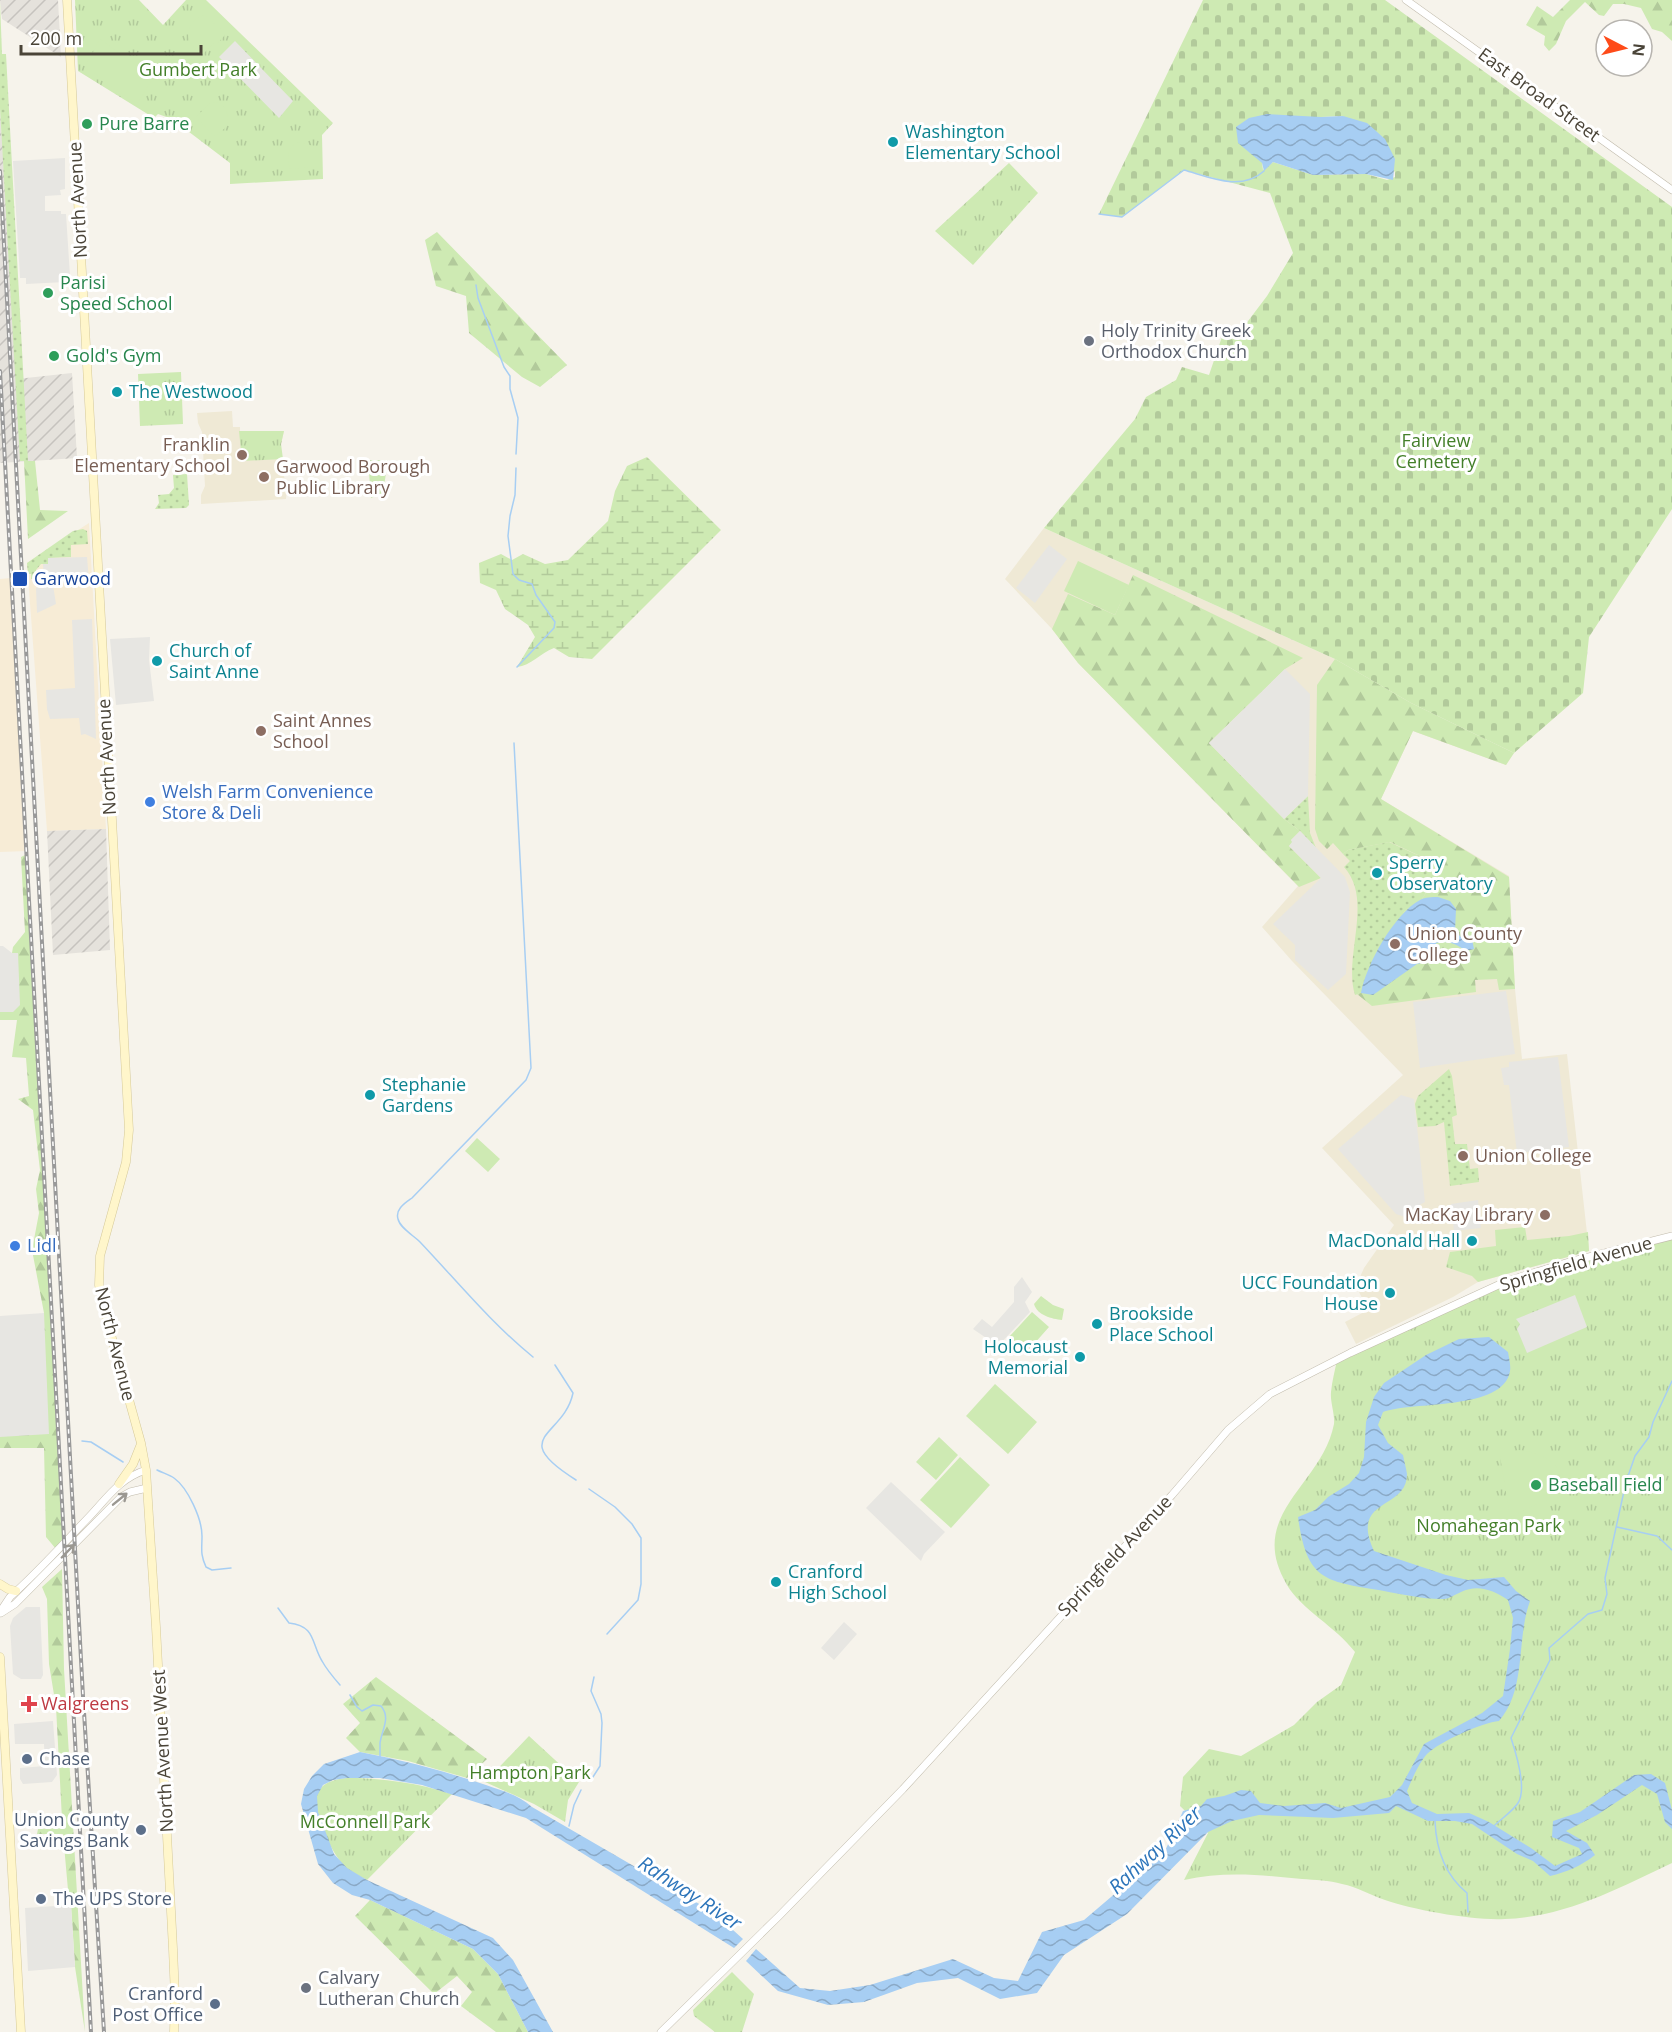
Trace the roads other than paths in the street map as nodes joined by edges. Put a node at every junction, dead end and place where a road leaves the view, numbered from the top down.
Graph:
1 (66, 0) edge
2 (1406, 0) edge
3 (1672, 190) edge
4 (1672, 1236) edge
5 (141, 1443) junction
6 (146, 1470) junction
7 (119, 1484) junction
8 (147, 1488) junction
9 (0, 1584) edge
10 (16, 1591) junction
11 (0, 1613) edge
12 (0, 1657) edge
13 (21, 2032) edge
14 (174, 2032) edge
15 (661, 2032) edge

1 - 5 main road, North Avenue
2 - 3 street, East Broad Street
4 - 15 street, Springfield Avenue
5 - 6 main road, North Avenue
5 - 7 main road
6 - 7 street
6 - 8 main road, North Avenue West
7 - 10 street
11 -> 8 street
8 - 14 main road, North Avenue West
9 - 10 main road
10 - 11 street
12 - 13 main road

